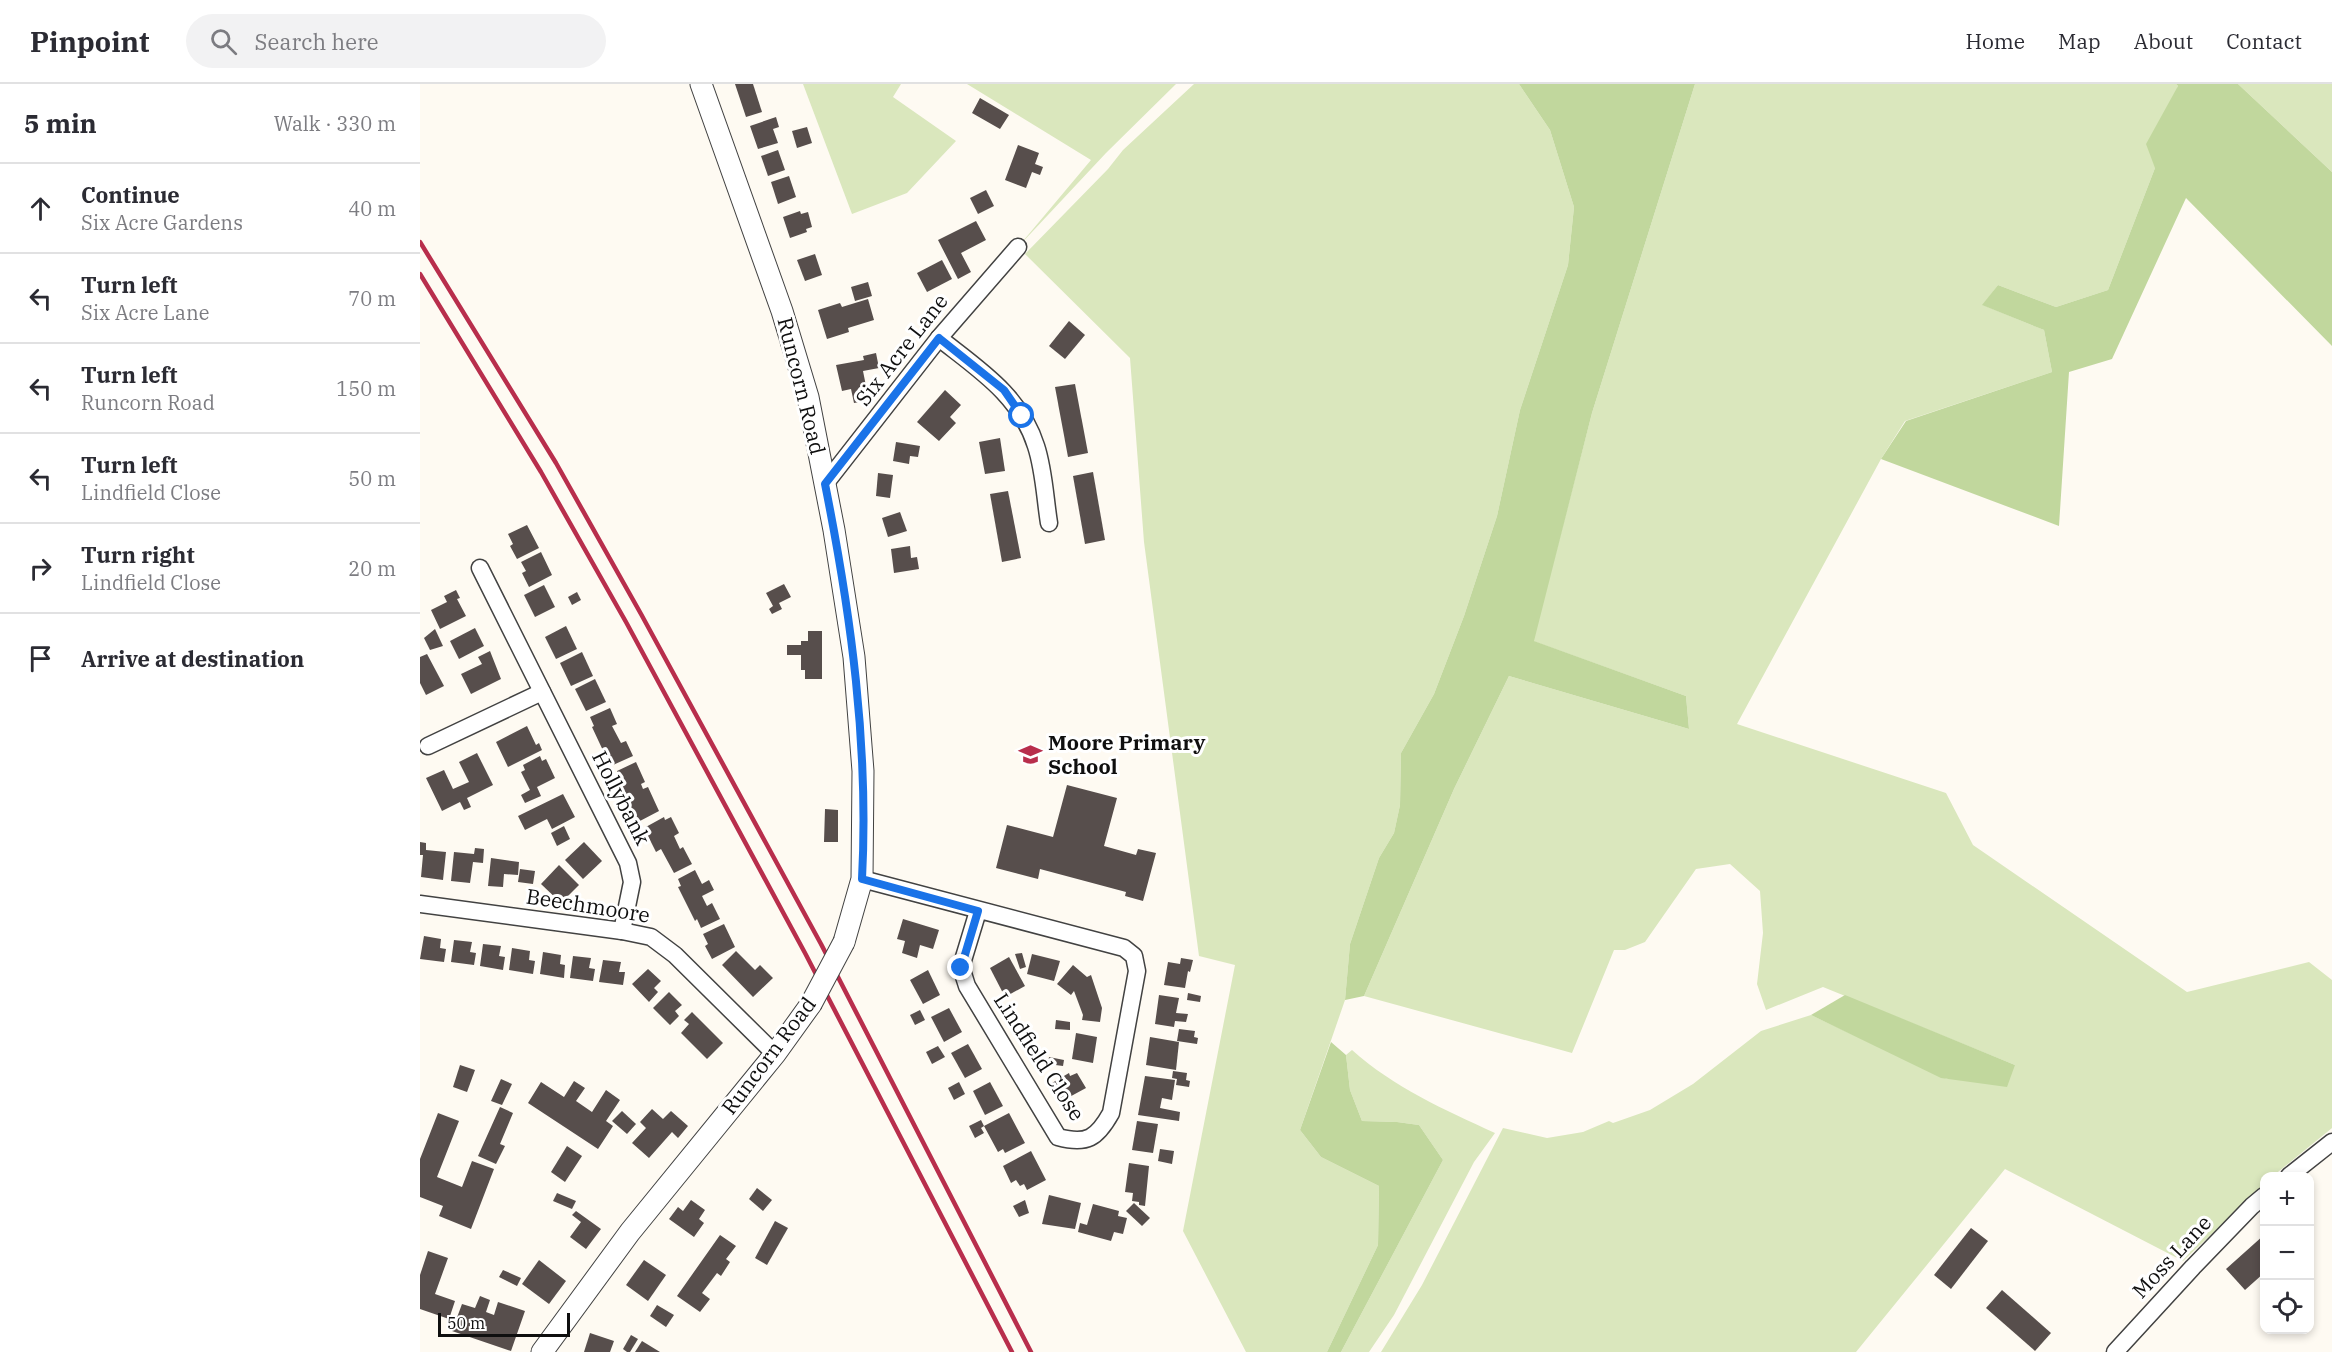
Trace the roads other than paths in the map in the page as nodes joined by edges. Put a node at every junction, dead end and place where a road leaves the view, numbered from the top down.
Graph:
1 (701, 84) edge
2 (1018, 247) dead end
3 (939, 338) junction
4 (825, 484) junction
5 (1049, 523) dead end
6 (480, 568) dead end
7 (542, 692) junction
8 (428, 746) dead end
9 (862, 879) junction
10 (420, 904) edge
11 (978, 911) junction
12 (622, 931) junction
13 (775, 1054) junction
14 (2332, 1142) edge
15 (2294, 1172) edge
16 (2260, 1200) edge
17 (542, 1352) edge
18 (2115, 1352) edge

1 - 4 street, Runcorn Road
2 - 3 street, Six Acre Lane
3 - 4 street, Six Acre Lane
3 - 5 street
4 - 9 street, Runcorn Road
6 - 7 street, Hollybank
7 - 8 street
7 - 12 street, Hollybank
9 - 11 street, Lindfield Close
9 - 13 street, Runcorn Road, bridge
10 - 12 street, Beechmoore
11 - 11 street, Lindfield Close
12 - 13 street, Beechmoore
13 - 17 street, Runcorn Road
14 - 15 street
16 - 18 street, Moss Lane

